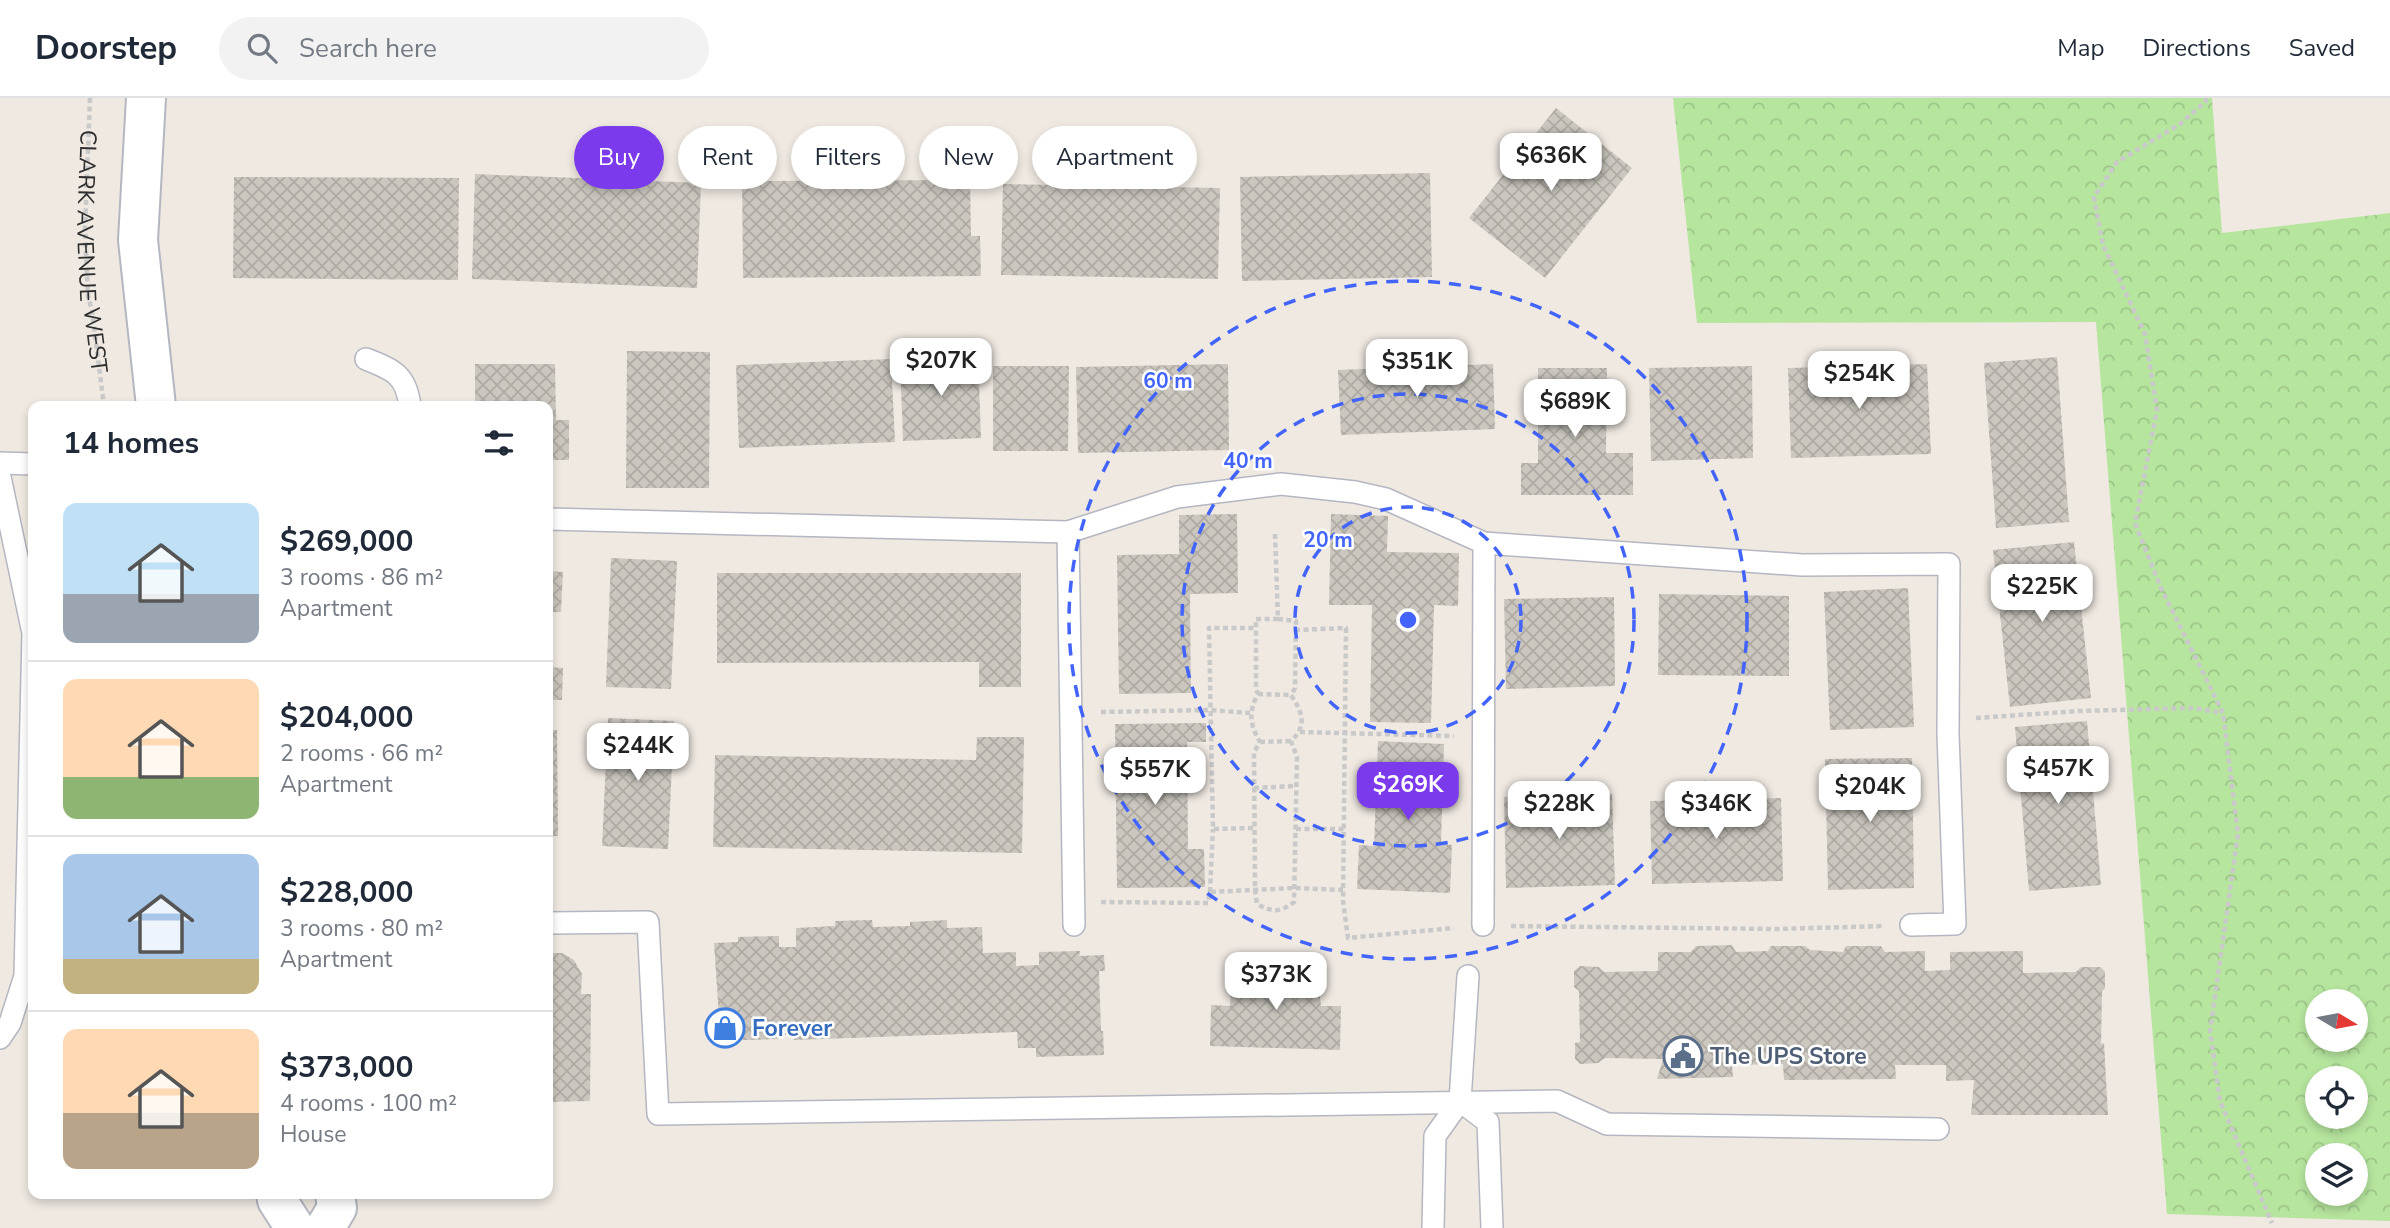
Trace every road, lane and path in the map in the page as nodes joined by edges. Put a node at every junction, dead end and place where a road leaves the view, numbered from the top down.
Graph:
1 (90, 98) edge
2 (146, 98) edge
3 (2205, 98) edge
4 (366, 359) dead end
5 (103, 401) edge
6 (155, 401) edge
7 (409, 401) edge
8 (0, 463) edge
9 (28, 464) edge
10 (0, 477) edge
11 (553, 519) edge
12 (1068, 532) junction
13 (1275, 534) dead end
14 (1483, 543) junction
15 (28, 610) edge
16 (1278, 620) junction
17 (1256, 628) junction
18 (1296, 630) junction
19 (1258, 695) junction
20 (1291, 695) junction
21 (1210, 710) junction
22 (1071, 713) junction
23 (1250, 713) junction
24 (2223, 713) junction
25 (1949, 720) junction
26 (1300, 732) junction
27 (1345, 732) junction
28 (1483, 737) junction
29 (1291, 740) junction
30 (1260, 742) junction
31 (1295, 786) junction
32 (1254, 788) junction
33 (1254, 828) junction
34 (1213, 829) junction
35 (1296, 829) junction
36 (1344, 829) junction
37 (28, 848) edge
38 (1295, 888) junction
39 (1255, 890) junction
40 (1343, 890) junction
41 (1210, 892) junction
42 (1074, 902) junction
43 (553, 923) edge
44 (1074, 925) dead end
45 (1483, 925) junction
46 (1911, 926) joint
47 (1468, 976) dead end
48 (0, 1038) edge
49 (1460, 1101) junction
50 (1938, 1129) dead end
51 (277, 1199) edge
52 (336, 1199) edge
53 (2272, 1223) dead end
54 (295, 1228) edge
55 (325, 1228) edge
56 (1433, 1228) edge
57 (1492, 1228) edge

1 - 5 path, CLARK AVENUE WEST
2 - 6 street, CLARK AVENUE WEST
3 - 24 path
4 - 7 lane
8 - 9 lane
10 - 15 lane
11 - 12 lane
12 - 14 lane
12 - 22 lane
13 - 16 path
14 - 25 lane
14 - 28 lane
16 - 17 path
16 - 18 path
17 - 19 path
17 - 21 path
18 - 20 path
18 - 27 path
19 - 20 path
19 - 23 path
20 - 26 path
21 - 22 path
21 - 23 path
21 - 34 path
22 - 42 lane
23 - 30 path
24 - 25 path
24 - 53 path
25 - 46 lane
26 - 27 path
26 - 29 path
27 - 28 path
27 - 36 path
28 - 45 lane
29 - 30 path
29 - 31 path
30 - 32 path
31 - 32 path
31 - 35 path
32 - 33 path
33 - 34 path
33 - 39 path
34 - 41 path
35 - 36 path
35 - 38 path
36 - 40 path
37 - 48 lane
38 - 39 path
38 - 39 path
38 - 40 path
39 - 41 path
40 - 45 path
41 - 42 path
42 - 44 lane
43 - 49 lane
45 - 46 path
47 - 49 lane
49 - 50 lane
49 - 56 lane
49 - 57 lane
51 - 54 street
52 - 55 street

